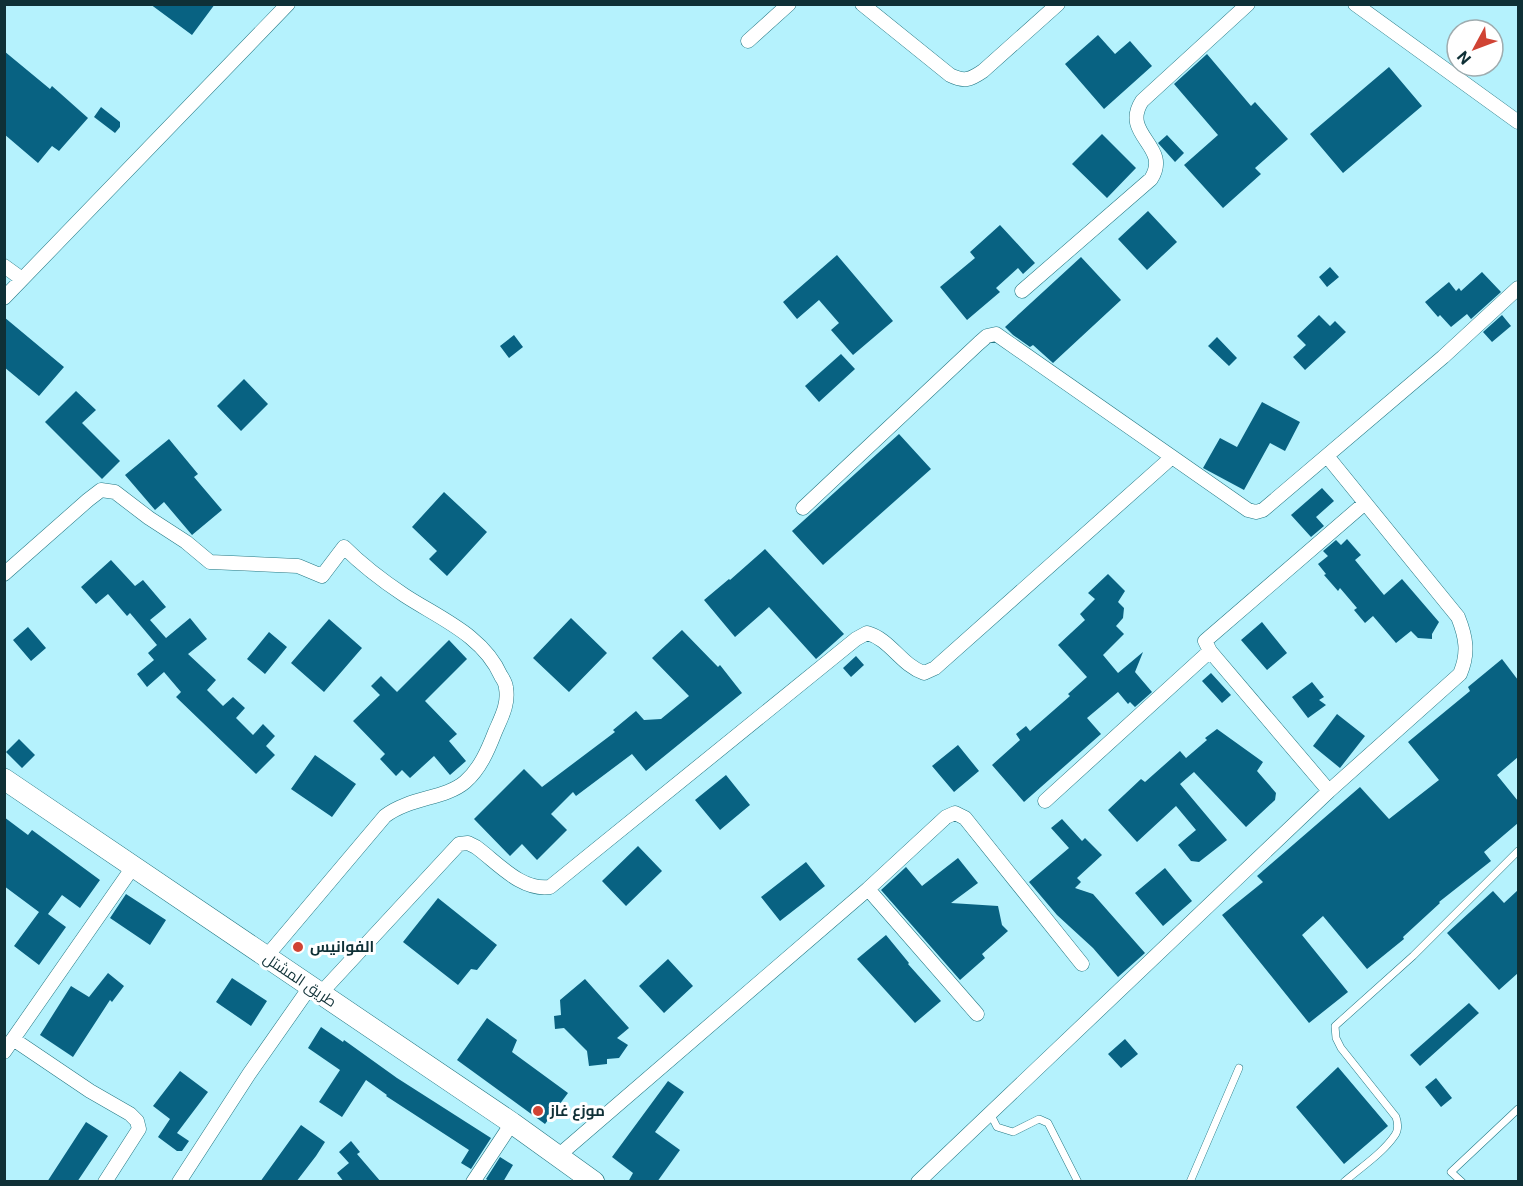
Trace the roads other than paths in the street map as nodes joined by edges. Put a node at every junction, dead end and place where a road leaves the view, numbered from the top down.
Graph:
1 (288, 4) edge
2 (789, 4) edge
3 (862, 4) edge
4 (1058, 4) edge
5 (1248, 4) edge
6 (1358, 5) edge
7 (748, 40) dead end
8 (1518, 122) edge
9 (4, 266) edge
10 (22, 279) junction
11 (1518, 288) edge
12 (1022, 291) dead end
13 (4, 298) edge
14 (1327, 456) junction
15 (1171, 458) junction
16 (1365, 503) junction
17 (803, 508) dead end
18 (4, 574) edge
19 (1210, 651) junction
20 (4, 779) edge
21 (1329, 791) junction
22 (1045, 801) dead end
23 (1518, 851) edge
24 (133, 867) junction
25 (868, 889) junction
26 (266, 957) junction
27 (1082, 964) dead end
28 (315, 990) junction
29 (977, 1014) dead end
30 (14, 1039) junction
31 (4, 1052) edge
32 (1239, 1068) dead end
33 (1518, 1108) edge
34 (990, 1113) junction
35 (512, 1123) junction
36 (558, 1156) junction
37 (1460, 1181) edge
38 (105, 1182) edge
39 (179, 1182) edge
40 (473, 1182) edge
41 (594, 1182) edge
42 (918, 1182) edge
43 (1078, 1182) edge
44 (1190, 1182) edge
45 (1344, 1182) edge

1 - 10 street
2 - 7 street
3 - 4 street
5 - 12 street
6 - 8 street
9 - 10 street
10 - 13 street
11 - 14 street
14 - 15 street
14 - 16 street
15 - 17 street
15 - 28 street
16 - 19 street
16 - 21 street
18 - 26 street
19 - 21 street
19 - 22 street
20 - 24 main road, طريق المشتل
21 - 34 street
23 - 45 lane
24 - 26 main road, طريق المشتل
24 - 30 street
25 - 27 street
25 - 29 street
25 - 36 street
26 - 28 main road, طريق المشتل
28 - 35 main road, طريق المشتل
28 - 39 street
30 - 31 street
30 - 38 street
32 - 44 lane
33 - 37 lane
34 - 42 street
34 - 43 lane
35 - 36 main road, طريق المشتل
35 - 40 street
36 - 41 main road, طريق المشتل

